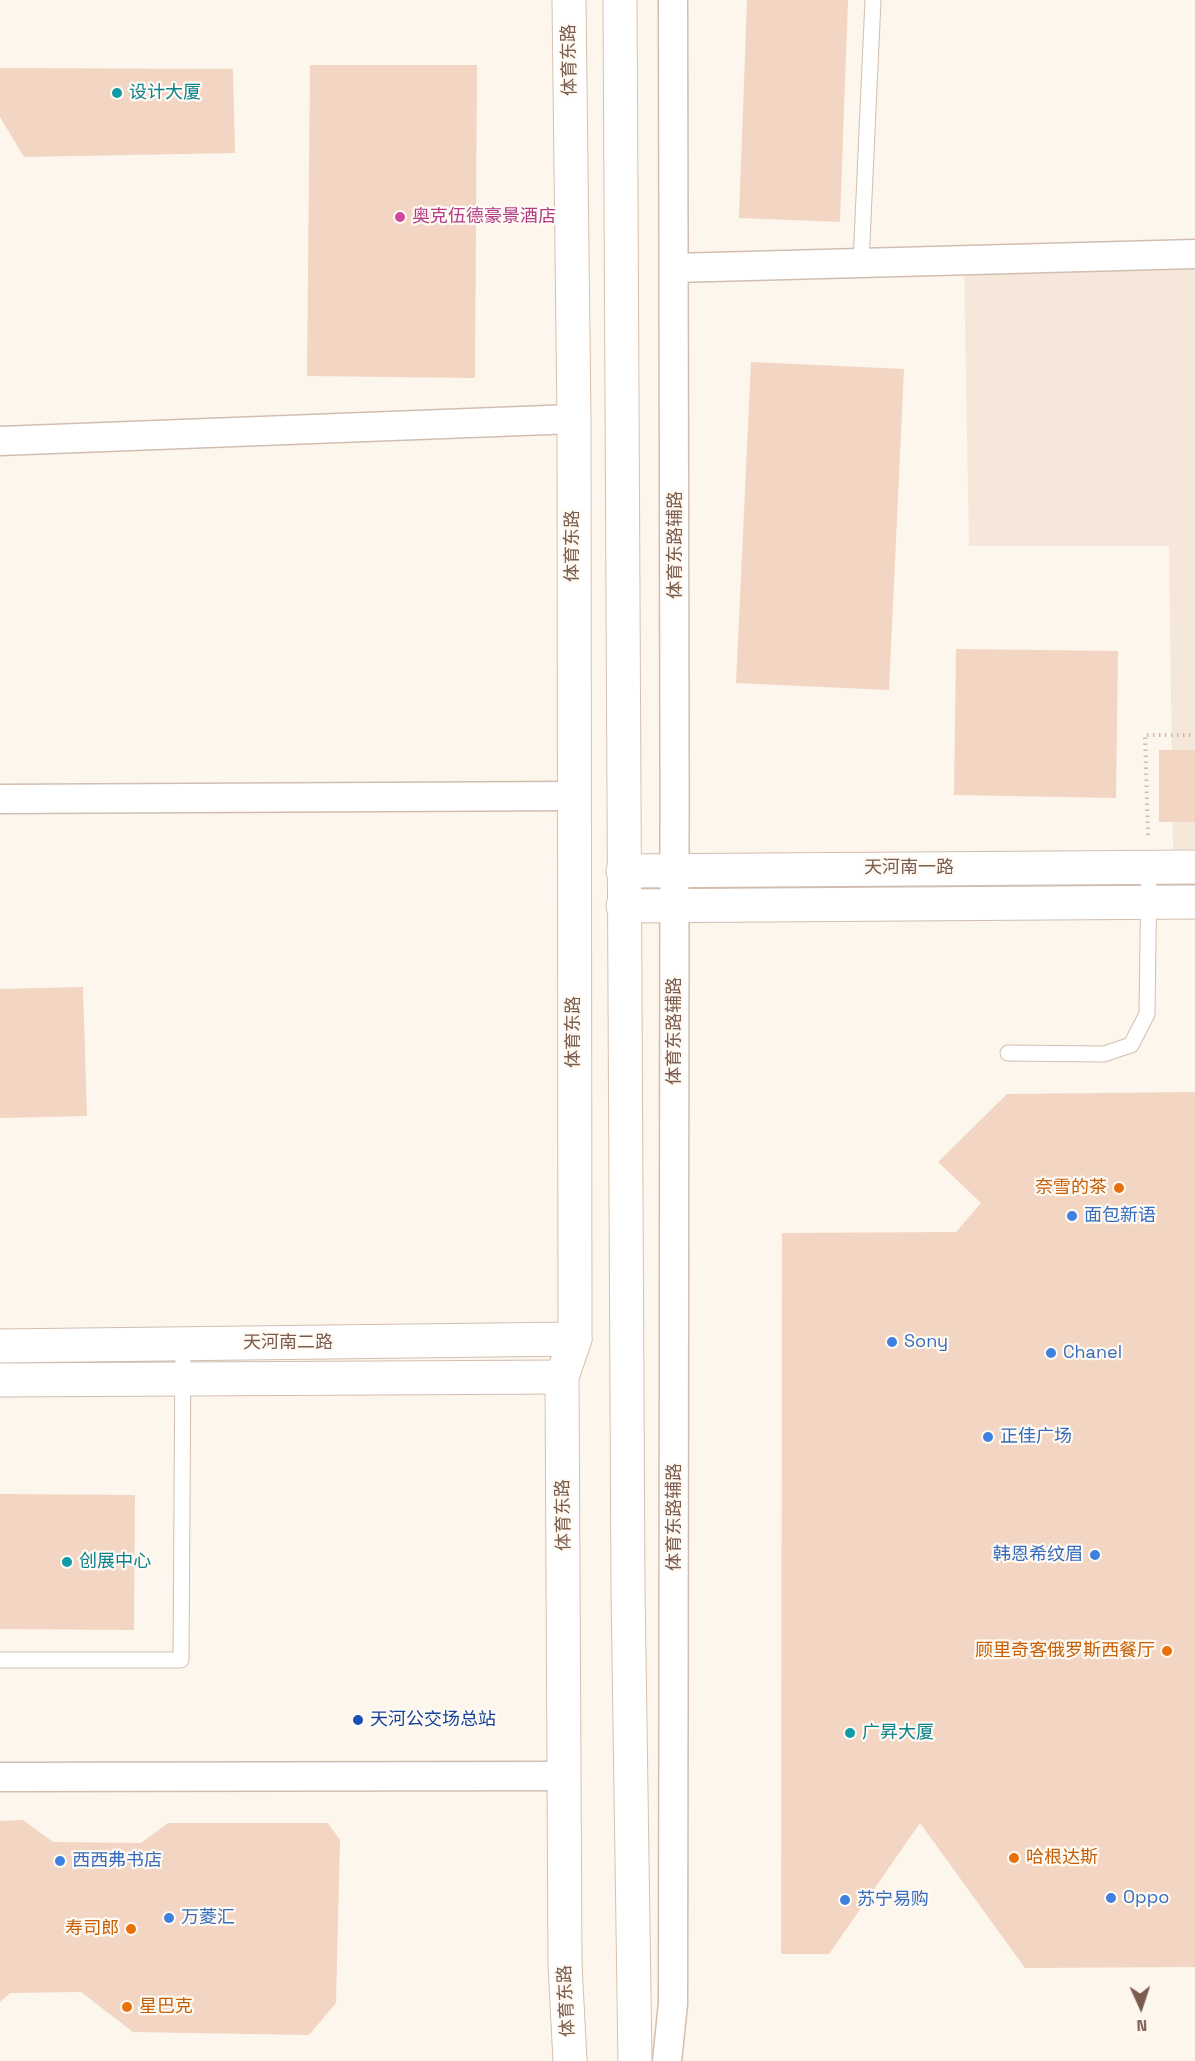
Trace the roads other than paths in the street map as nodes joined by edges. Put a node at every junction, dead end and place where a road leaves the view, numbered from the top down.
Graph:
1 (569, 0) edge
2 (620, 0) edge
3 (673, 0) edge
4 (873, 0) edge
5 (1195, 254) edge
6 (861, 263) junction
7 (674, 268) junction
8 (574, 419) junction
9 (0, 441) edge
10 (573, 796) junction
11 (0, 799) edge
12 (1149, 854) junction
13 (1195, 867) edge
14 (676, 870) junction
15 (623, 871) junction
16 (1149, 902) junction
17 (1195, 902) edge
18 (676, 905) junction
19 (623, 906) junction
20 (1008, 1053) dead end
21 (575, 1339) junction
22 (183, 1344) junction
23 (0, 1346) edge
24 (562, 1377) junction
25 (182, 1379) junction
26 (0, 1380) edge
27 (0, 1660) edge
28 (565, 1776) junction
29 (0, 1777) edge
30 (570, 2061) edge
31 (635, 2061) edge
32 (667, 2061) edge

1 - 8 main road, 体育东路
2 - 15 main road
3 - 7 street, 体育东路辅路
4 - 6 lane
5 - 6 street
6 - 7 street
7 - 14 street, 体育东路辅路
8 - 9 street
8 - 10 main road, 体育东路
10 - 11 street
10 - 21 main road, 体育东路
12 - 13 main road, 天河南一路
12 - 14 main road, 天河南一路
12 - 16 lane
14 - 15 main road, 天河南一路
14 - 18 street, 体育东路辅路
15 - 19 main road
16 - 17 main road
16 - 18 main road
16 - 20 lane
18 - 19 main road
18 - 32 street, 体育东路辅路
19 - 31 main road
21 - 22 main road, 天河南二路
21 - 24 main road, 体育东路
22 - 23 main road, 天河南二路
22 - 25 lane
24 - 25 main road, 天河南二路
24 - 28 main road, 体育东路
25 - 26 main road, 天河南二路
25 - 27 lane
28 - 29 street
28 - 30 main road, 体育东路

